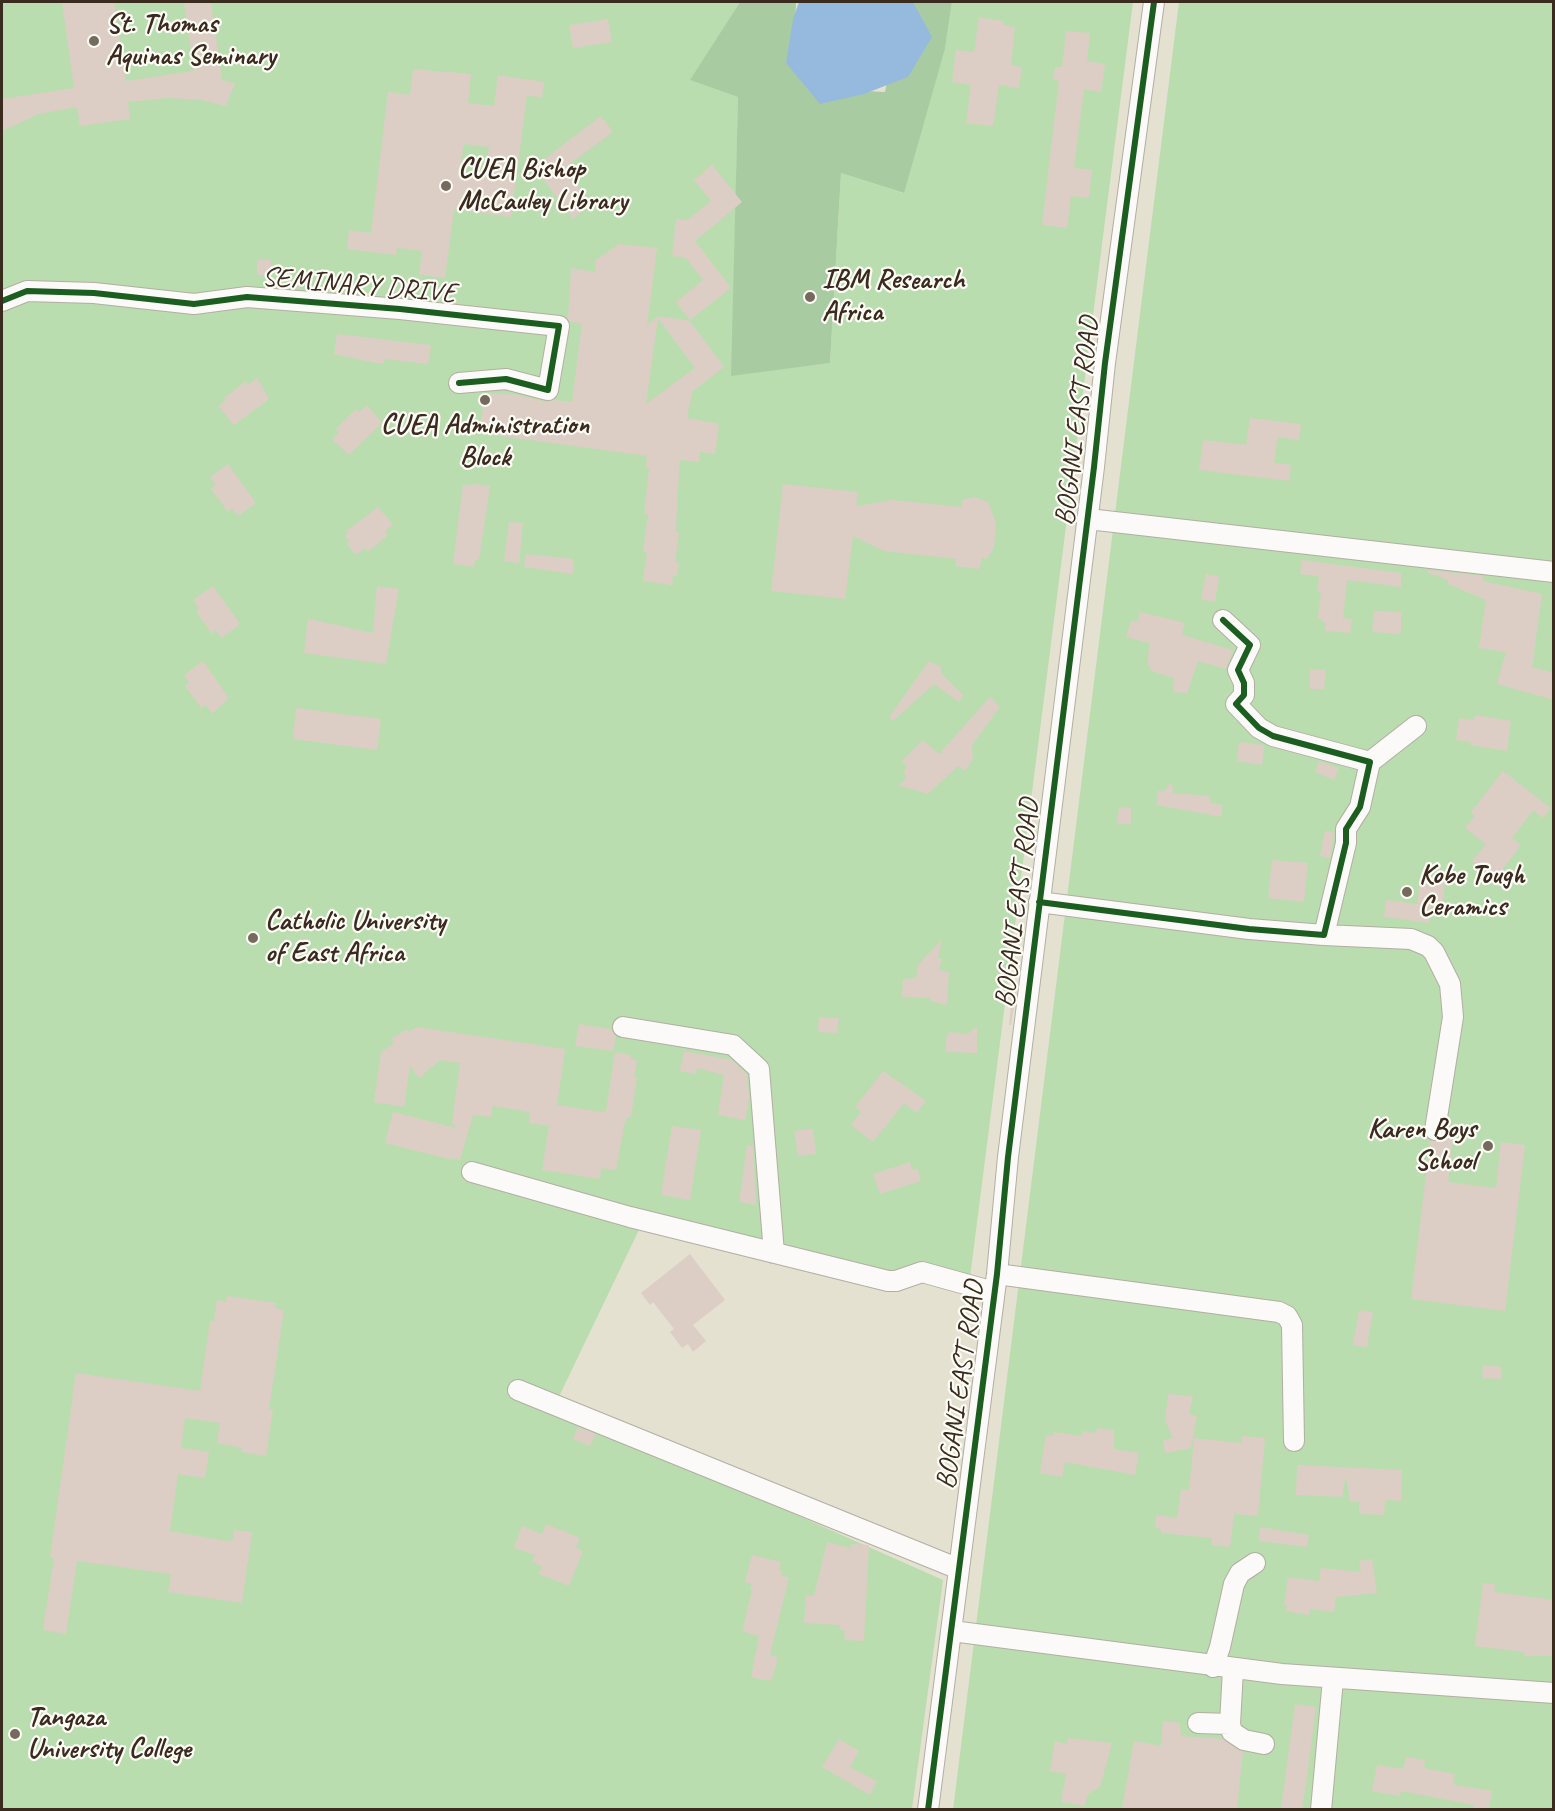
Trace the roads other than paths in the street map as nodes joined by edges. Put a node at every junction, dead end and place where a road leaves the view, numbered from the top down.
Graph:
1 (1154, 2) edge
2 (2, 301) edge
3 (459, 383) dead end
4 (1088, 519) junction
5 (1554, 572) edge
6 (1223, 620) dead end
7 (1416, 726) dead end
8 (1370, 762) junction
9 (1039, 902) junction
10 (1324, 935) junction
11 (623, 1027) dead end
12 (1435, 1130) dead end
13 (472, 1172) dead end
14 (774, 1253) junction
15 (996, 1283) junction
16 (518, 1390) dead end
17 (1294, 1441) dead end
18 (1255, 1563) dead end
19 (959, 1569) junction
20 (951, 1631) junction
21 (1213, 1666) junction
22 (1233, 1669) junction
23 (1333, 1679) junction
24 (1554, 1693) edge
25 (1198, 1723) dead end
26 (1230, 1724) junction
27 (1264, 1744) dead end
28 (928, 1809) edge
29 (1321, 1809) edge

1 - 4 street, BOGANI EAST ROAD
2 - 3 street, SEMINARY DRIVE
4 - 5 street
4 - 9 street, BOGANI EAST ROAD
6 - 8 street
7 - 8 street
8 - 10 street
9 - 10 street
9 - 15 street, BOGANI EAST ROAD
10 - 12 street
11 - 14 street
13 - 14 street
14 - 15 street
15 - 17 street
15 - 19 street, BOGANI EAST ROAD
16 - 19 street
18 - 21 street
19 - 20 street, BOGANI EAST ROAD
20 - 21 street
20 - 28 street, BOGANI EAST ROAD
21 - 22 street
22 - 23 street
22 - 26 street
23 - 24 street
23 - 29 street
25 - 26 street
26 - 27 street

